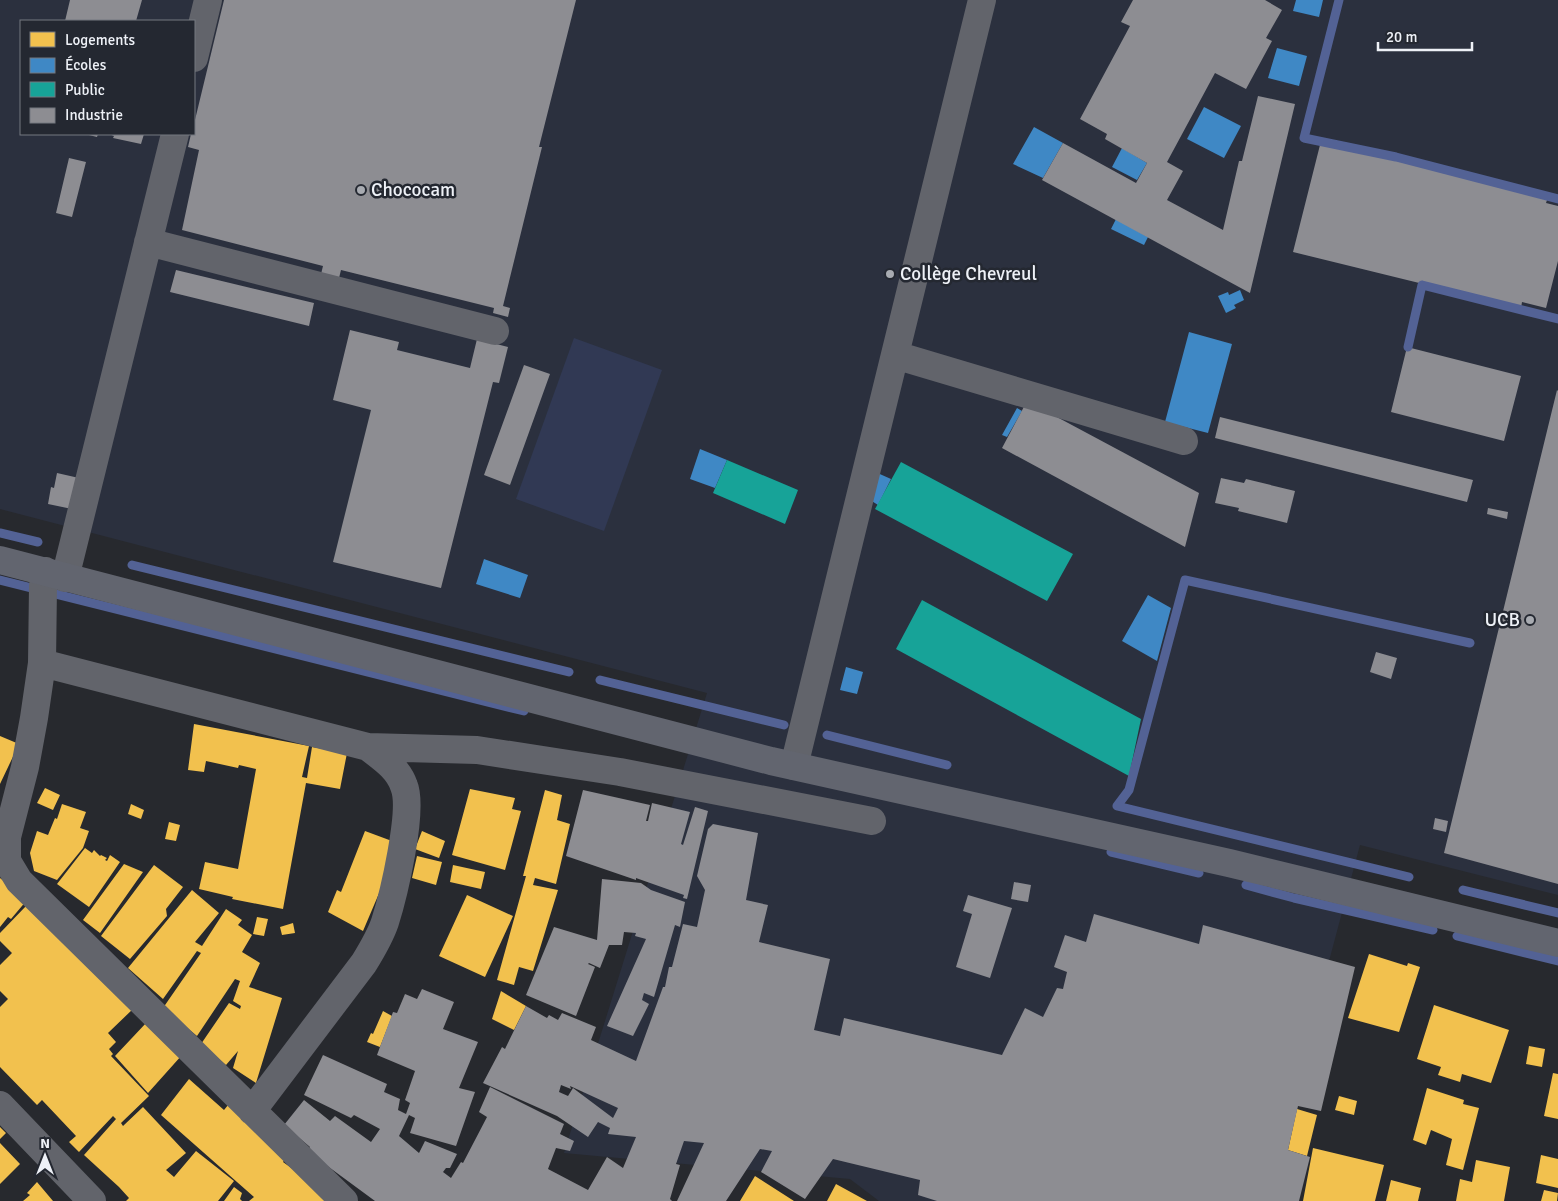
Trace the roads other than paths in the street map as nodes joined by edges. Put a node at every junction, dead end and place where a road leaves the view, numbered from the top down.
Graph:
1 (208, 0) edge
2 (982, 0) edge
3 (195, 54) edge
4 (175, 135) edge
5 (148, 242) junction
6 (495, 331) dead end
7 (895, 355) junction
8 (1184, 442) dead end
9 (0, 560) edge
10 (51, 578) junction
11 (42, 663) junction
12 (368, 747) junction
13 (794, 766) junction
14 (872, 821) dead end
15 (1558, 943) edge
16 (0, 1105) edge
17 (252, 1111) junction
18 (92, 1201) edge
19 (344, 1201) edge

1 - 3 street
2 - 7 street
4 - 5 street
5 - 6 street
5 - 10 street
7 - 8 street
7 - 13 street
9 - 10 main road
10 - 11 street
10 - 13 main road
11 - 12 street
11 - 17 street
12 - 14 street
12 - 17 street
13 - 15 main road
16 - 18 street
17 - 19 street

